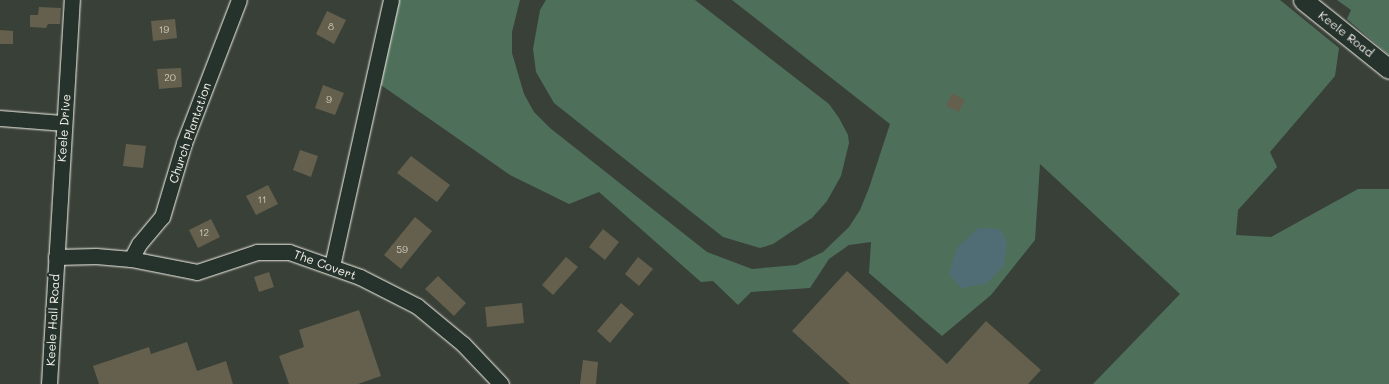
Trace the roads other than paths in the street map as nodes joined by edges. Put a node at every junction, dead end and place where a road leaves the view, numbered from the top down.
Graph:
1 (72, 0) edge
2 (239, 0) edge
3 (391, 0) edge
4 (1303, 0) edge
5 (1389, 68) edge
6 (0, 118) edge
7 (64, 122) junction
8 (56, 257) junction
9 (132, 260) junction
10 (332, 266) junction
11 (49, 384) edge
12 (501, 384) edge

1 - 7 street, Keele Drive
2 - 9 street, Church Plantation
3 - 10 street
4 - 5 street, Keele Road
6 - 7 street
7 - 8 street, Keele Drive
8 - 9 street, The Covert
8 - 11 street, Keele Hall Road
9 - 10 street, The Covert
10 - 12 street, The Covert

